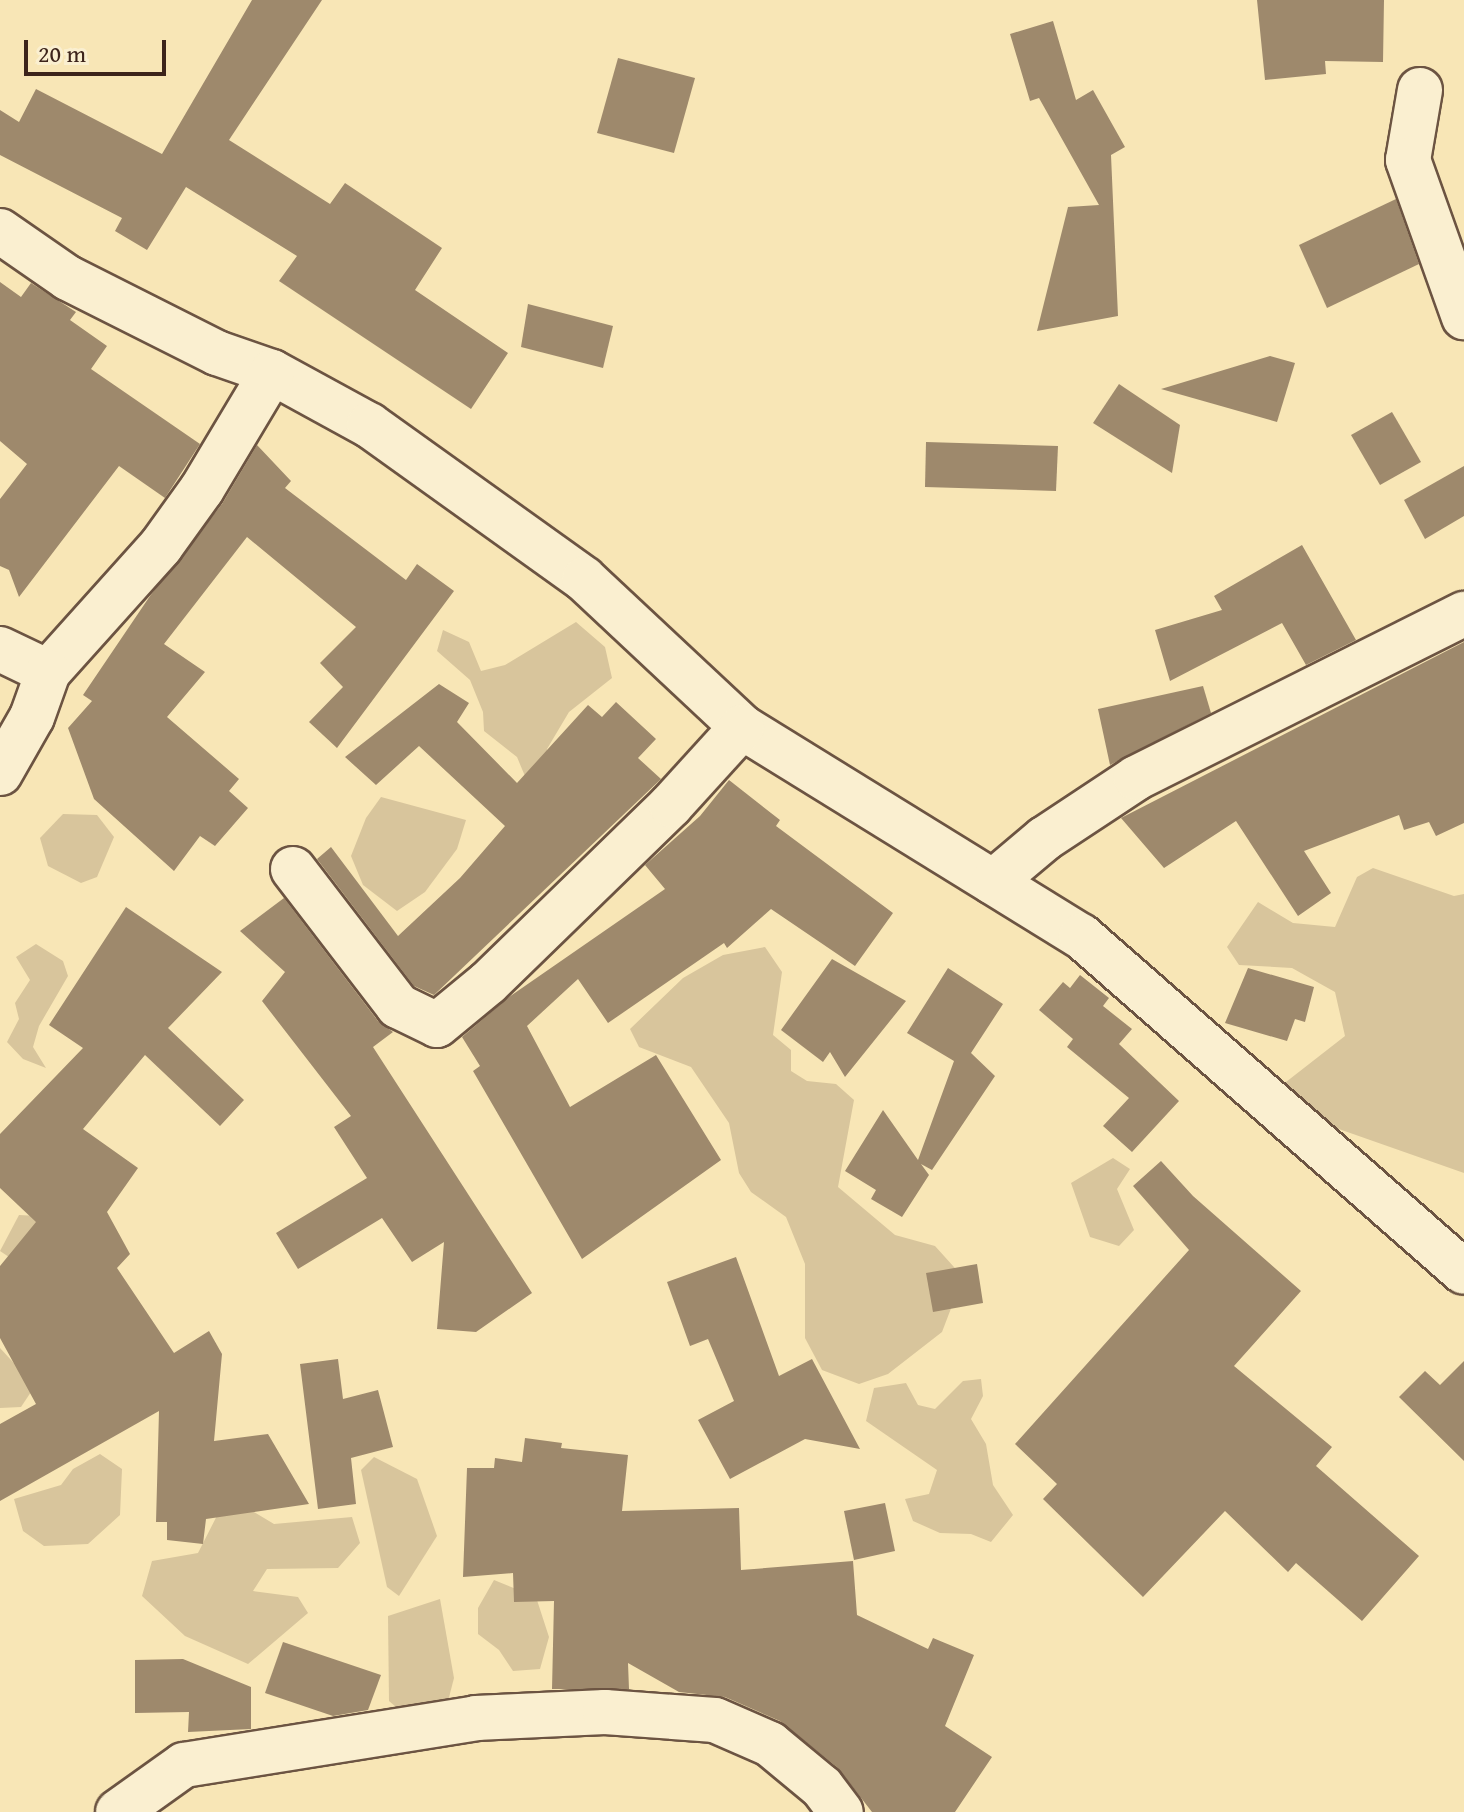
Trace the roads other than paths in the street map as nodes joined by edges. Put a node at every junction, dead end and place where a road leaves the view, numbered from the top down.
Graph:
1 (1420, 90) dead end
2 (0, 231) edge
3 (1464, 317) edge
4 (272, 372) junction
5 (1464, 614) edge
6 (0, 649) edge
7 (48, 672) junction
8 (742, 727) junction
9 (0, 773) edge
10 (293, 869) dead end
11 (993, 882) junction
12 (1464, 1272) edge
13 (118, 1812) edge
14 (841, 1812) edge

1 - 3 street
2 - 4 street
4 - 7 street
4 - 8 street
5 - 11 street
6 - 7 street
7 - 9 street
8 - 10 street
8 - 11 street
11 - 12 street
13 - 14 street

